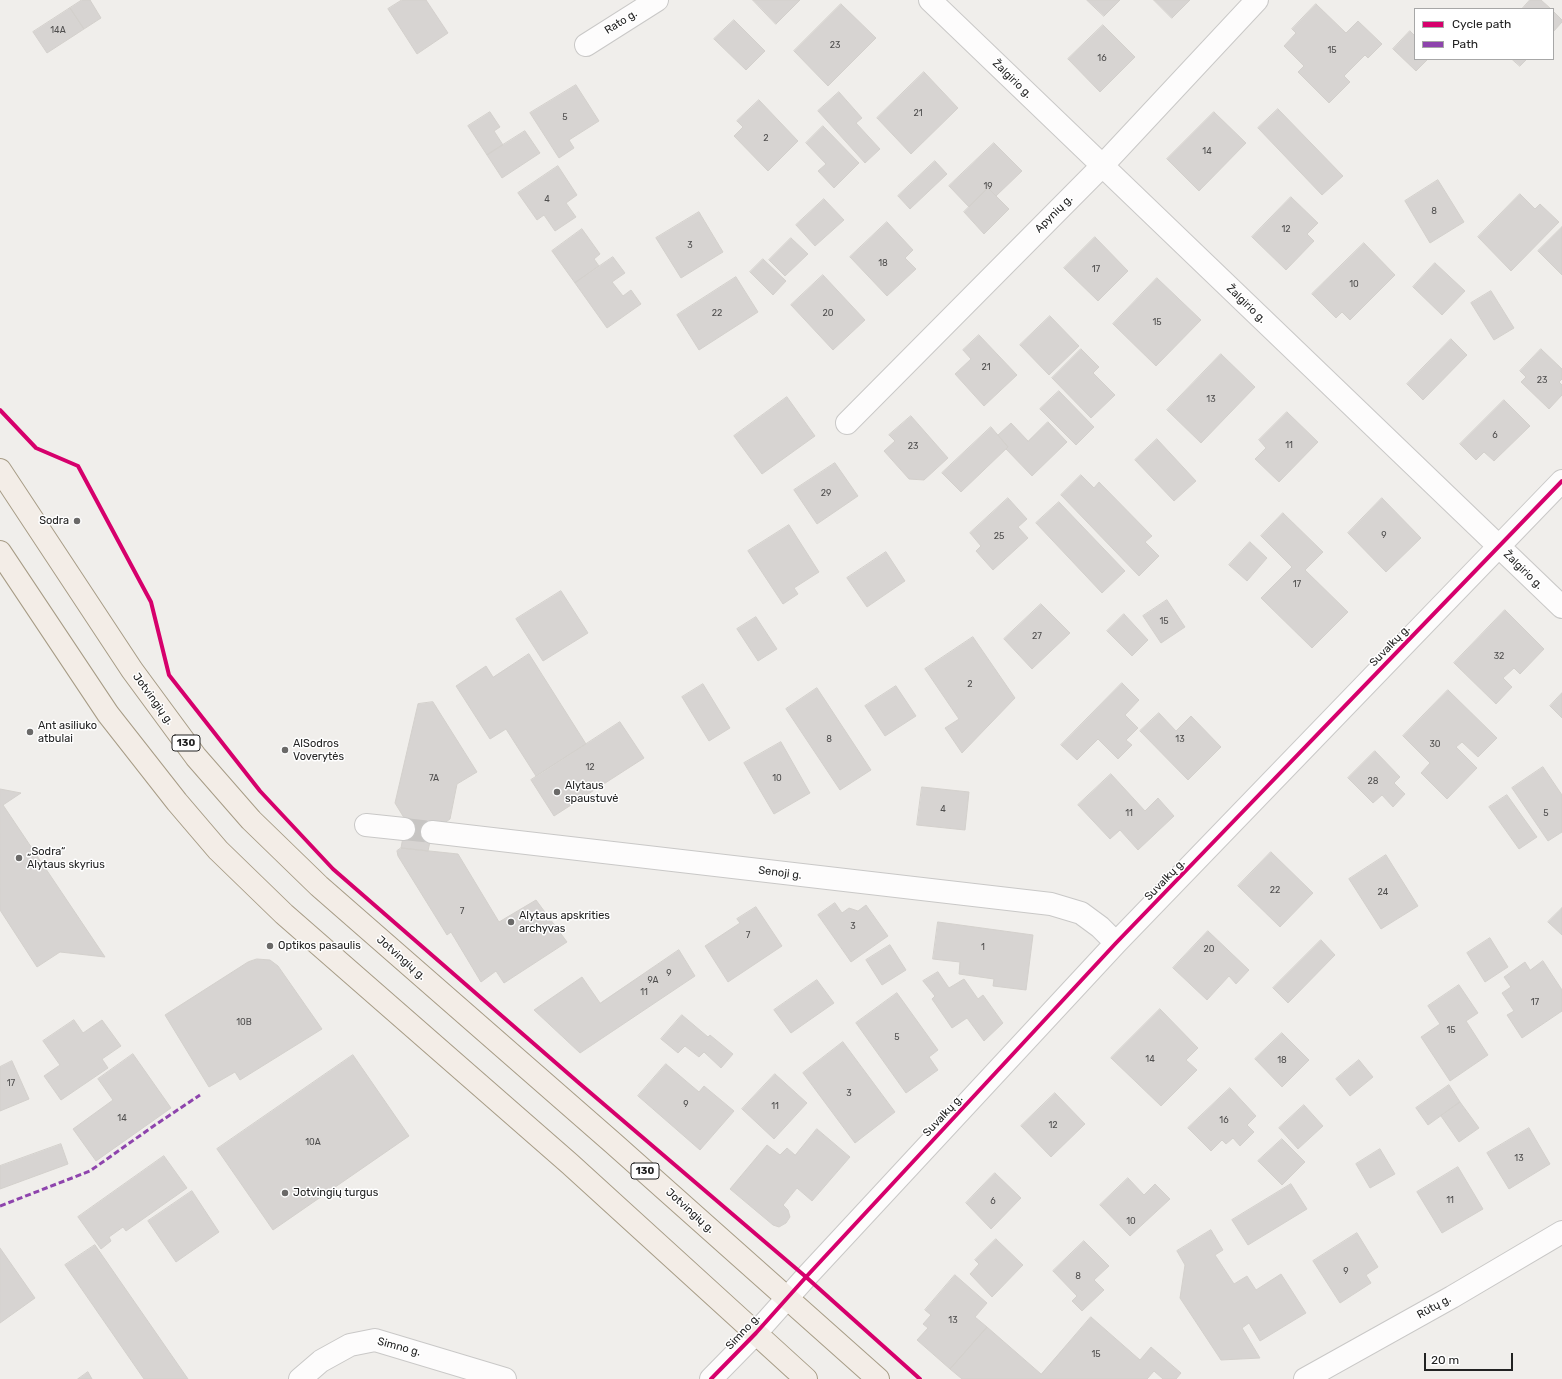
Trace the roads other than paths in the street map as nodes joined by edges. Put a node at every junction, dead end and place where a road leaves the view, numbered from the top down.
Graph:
1 (657, 0) edge
2 (930, 0) edge
3 (1257, 0) edge
4 (586, 45) dead end
5 (1102, 166) junction
6 (847, 423) dead end
7 (0, 470) edge
8 (1562, 481) edge
9 (1499, 546) junction
10 (0, 552) edge
11 (1562, 607) edge
12 (366, 826) dead end
13 (404, 829) tunnel mouth
14 (432, 832) tunnel mouth
15 (1116, 943) junction
16 (1562, 1232) edge
17 (787, 1297) junction
18 (756, 1332) junction
19 (300, 1379) edge
20 (505, 1379) edge
21 (711, 1379) edge
22 (806, 1379) edge
23 (878, 1379) edge
24 (1305, 1379) edge

1 - 4 street, Rato g.
2 - 5 street, Žalgirio g.
3 - 5 street, Apynių g.
5 - 6 street, Apynių g.
5 - 9 street, Žalgirio g.
7 - 17 main road, Jotvingių g. / 130
8 - 9 street, Suvalkų g.
9 - 11 street, Žalgirio g.
9 - 15 street, Suvalkų g.
10 - 18 main road
12 - 13 street
14 - 15 street, Senoji g.
15 - 17 street, Suvalkų g.
16 - 24 street, Rūtų g.
17 - 18 street, Simno g.
17 - 23 main road, Jotvingių g. / 130
18 - 21 street, Simno g.
18 - 22 main road
19 - 20 street, Simno g.

